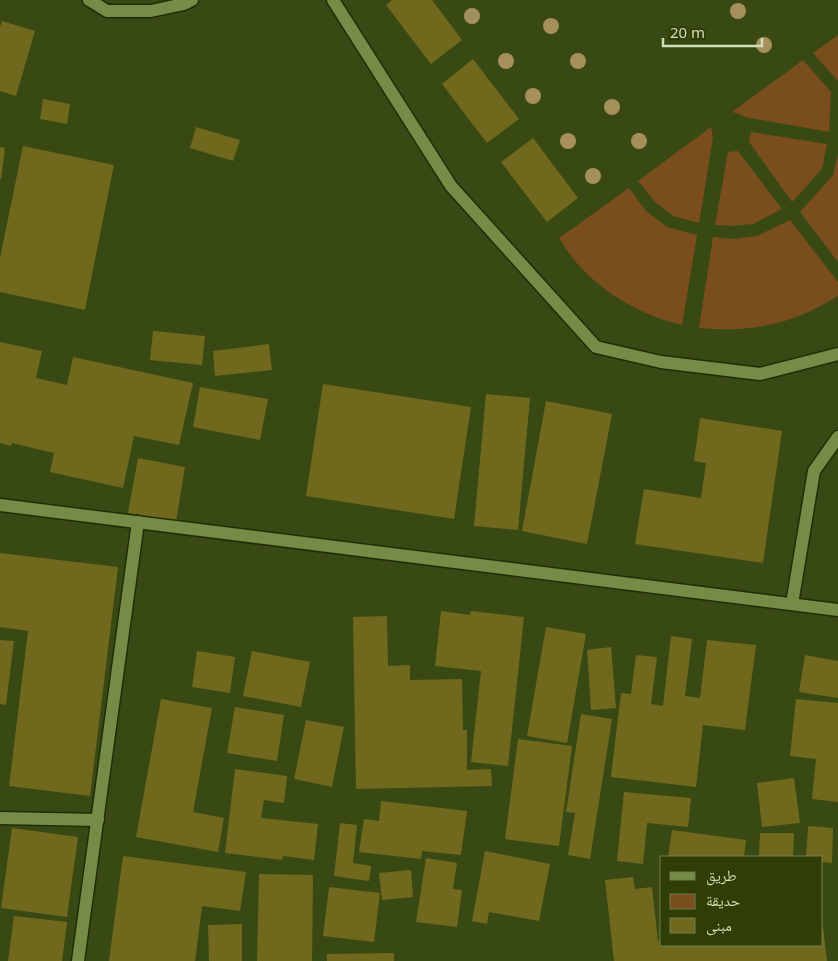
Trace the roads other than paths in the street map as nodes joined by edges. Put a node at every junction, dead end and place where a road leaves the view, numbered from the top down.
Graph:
1 (90, 0) edge
2 (116, 0) edge
3 (192, 0) edge
4 (333, 0) edge
5 (108, 11) junction
6 (838, 354) edge
7 (838, 437) edge
8 (0, 505) edge
9 (138, 522) junction
10 (792, 604) junction
11 (838, 610) edge
12 (0, 818) edge
13 (98, 820) junction
14 (78, 961) edge

1 - 5 street
2 - 5 street
3 - 5 street
4 - 6 street
7 - 10 street
8 - 9 street
9 - 10 street
9 - 13 street
10 - 11 street
12 - 13 street
13 - 14 street

